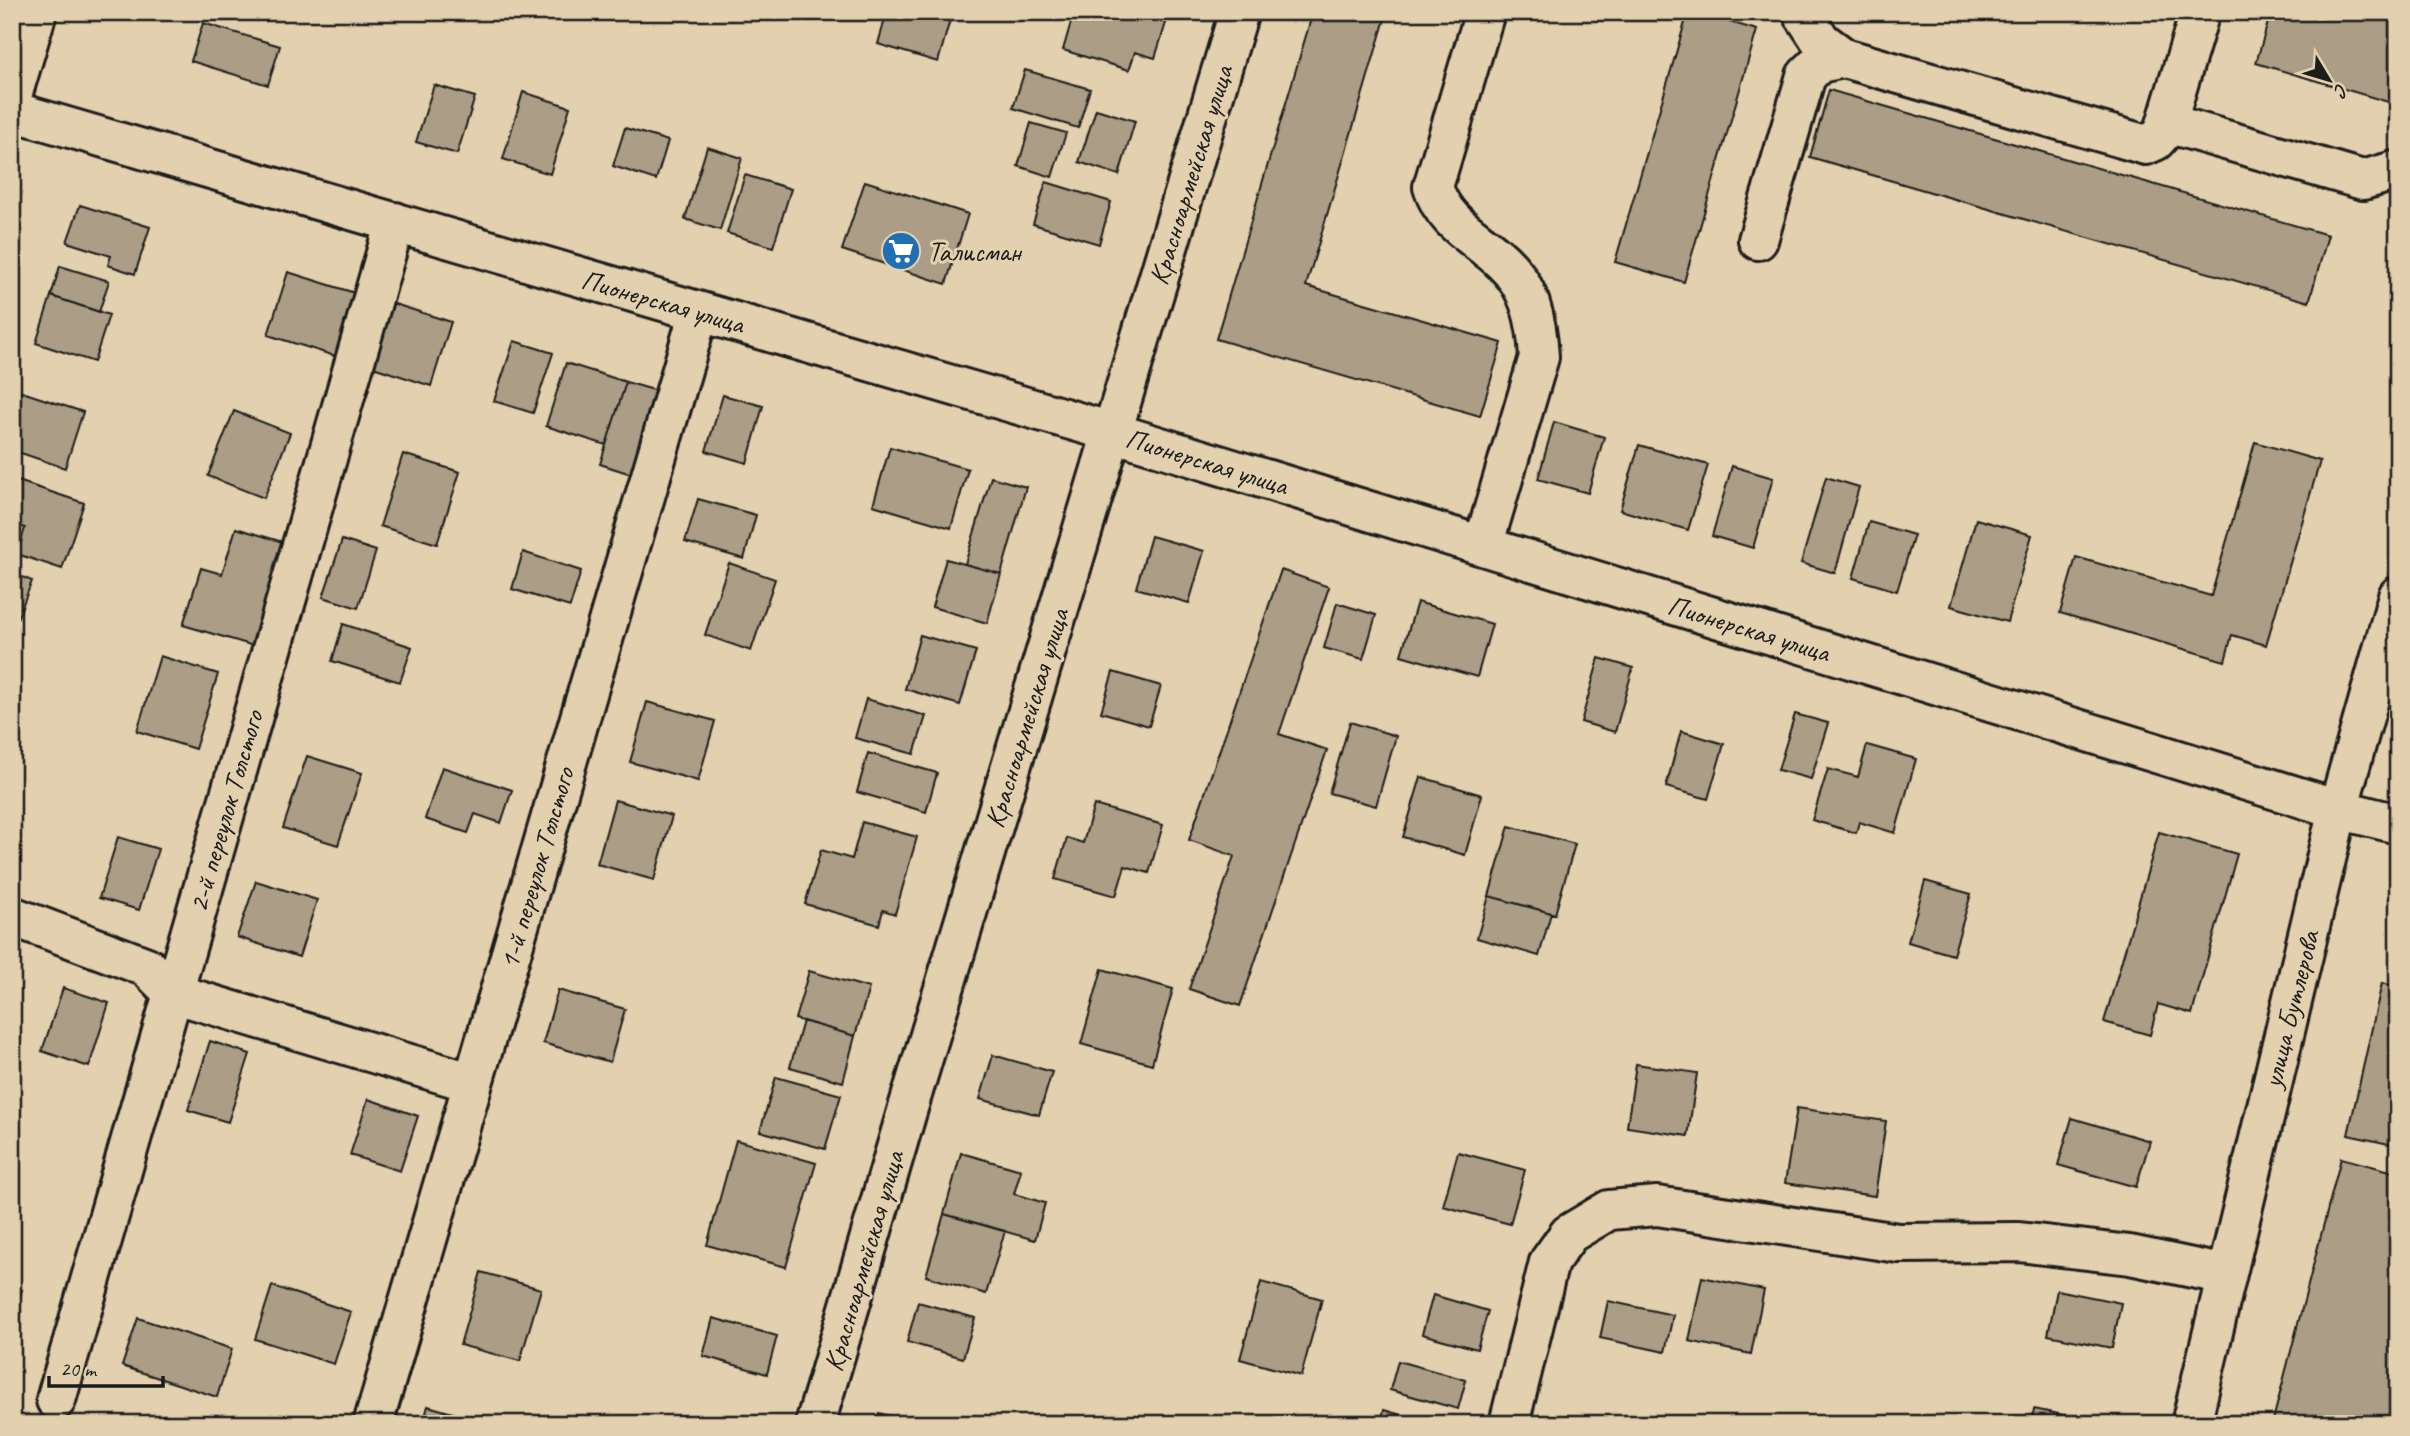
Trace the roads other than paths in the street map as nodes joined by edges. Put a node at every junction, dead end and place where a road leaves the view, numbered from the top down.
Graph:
1 (37, 12) edge
2 (1239, 12) edge
3 (1485, 12) edge
4 (1802, 12) edge
5 (2200, 12) edge
6 (1844, 58) junction
7 (12, 96) edge
8 (12, 111) edge
9 (2167, 123) junction
10 (2398, 170) edge
11 (395, 222) junction
12 (1758, 240) dead end
13 (699, 312) junction
14 (1112, 432) junction
15 (1483, 546) junction
16 (2398, 596) edge
17 (2339, 809) junction
18 (2398, 824) edge
19 (12, 916) edge
20 (173, 993) junction
21 (473, 1083) junction
22 (2226, 1275) junction
23 (56, 1400) dead end
24 (373, 1424) edge
25 (815, 1424) edge
26 (1509, 1424) edge
27 (2191, 1424) edge

1 - 7 street
2 - 14 street, Красноармейская улица
3 - 15 street
4 - 6 street
5 - 9 street
6 - 9 street
6 - 12 street
8 - 11 street, Пионерская улица
9 - 10 street
11 - 13 street, Пионерская улица
11 - 20 street, 2-й переулок Толстого
13 - 14 street, Пионерская улица
13 - 21 street, 1-й переулок Толстого
14 - 15 street, Пионерская улица
14 - 25 street, Красноармейская улица
15 - 17 street, Пионерская улица
16 - 17 street, улица Бутлерова
17 - 18 street, Пионерская улица
17 - 22 street, улица Бутлерова
19 - 20 street
20 - 21 street
20 - 23 street, 2-й переулок Толстого
21 - 24 street, 1-й переулок Толстого
22 - 26 street
22 - 27 street, улица Бутлерова

